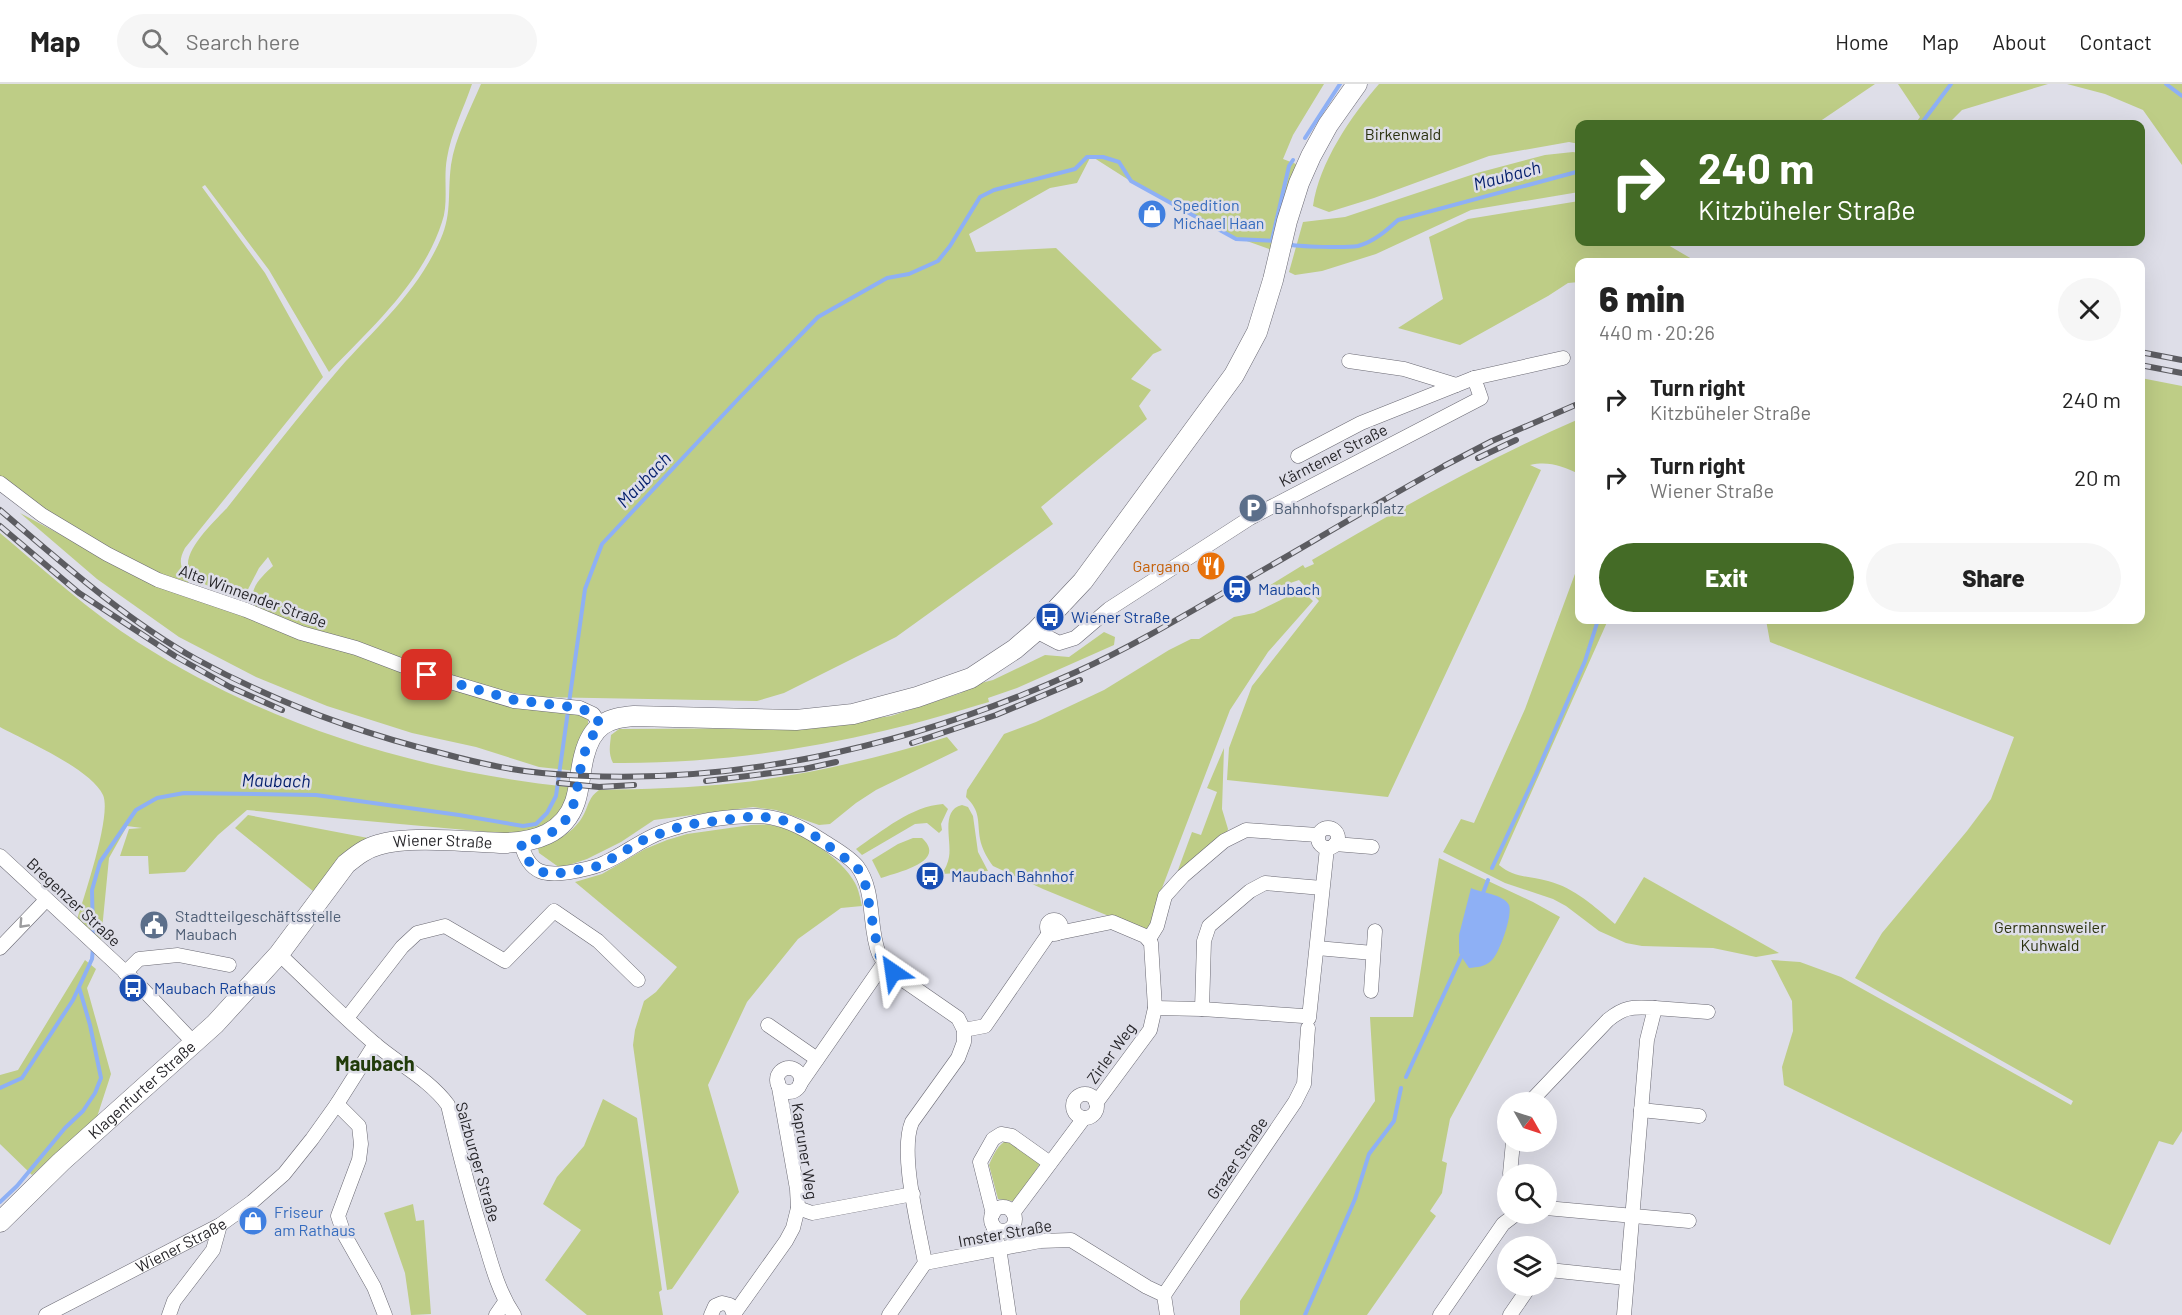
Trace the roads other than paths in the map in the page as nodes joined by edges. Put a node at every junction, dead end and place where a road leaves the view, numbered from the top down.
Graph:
1 (1357, 84) edge
2 (1563, 358) dead end
3 (1349, 361) dead end
4 (1474, 378) junction
5 (1456, 385) junction
6 (1298, 456) dead end
7 (0, 483) edge
8 (1036, 631) junction
9 (601, 725) junction
10 (521, 843) junction
11 (1331, 846) junction
12 (1372, 847) dead end
13 (0, 856) edge
14 (1322, 888) junction
15 (46, 900) junction
16 (1376, 931) dead end
17 (1149, 939) junction
18 (0, 948) edge
19 (1317, 948) junction
20 (1373, 953) junction
21 (279, 954) junction
22 (884, 963) junction
23 (229, 965) dead end
24 (125, 973) junction
25 (638, 980) dead end
26 (1371, 991) dead end
27 (1155, 1008) junction
28 (1655, 1008) junction
29 (1202, 1009) junction
30 (1708, 1012) dead end
31 (347, 1018) junction
32 (1307, 1021) junction
33 (768, 1025) dead end
34 (964, 1030) junction
35 (194, 1043) junction
36 (375, 1044) junction
37 (817, 1059) junction
38 (1540, 1092) edge
39 (1096, 1103) junction
40 (338, 1104) junction
41 (1641, 1110) junction
42 (1699, 1116) dead end
43 (1084, 1118) junction
44 (1050, 1162) junction
45 (913, 1194) junction
46 (798, 1208) junction
47 (1557, 1209) edge
48 (1013, 1213) junction
49 (1633, 1216) junction
50 (993, 1220) junction
51 (1689, 1221) dead end
52 (0, 1222) edge
53 (1503, 1224) edge
54 (220, 1225) junction
55 (999, 1248) junction
56 (925, 1263) junction
57 (1557, 1271) edge
58 (1626, 1278) junction
59 (1164, 1295) junction
60 (1523, 1296) edge
61 (505, 1302) junction
62 (734, 1314) edge
63 (46, 1315) edge
64 (169, 1315) edge
65 (385, 1315) edge
66 (496, 1315) edge
67 (514, 1315) edge
68 (711, 1315) edge
69 (889, 1315) edge
70 (1009, 1315) edge
71 (1167, 1315) edge
72 (1440, 1315) edge
73 (1510, 1315) edge
74 (1624, 1315) edge

1 - 8 street
2 - 4 street, Kärntener Straße
3 - 5 street
4 - 5 street, Kärntener Straße
4 - 8 street, Kärntener Straße
5 - 6 street, Kärntener Straße
7 - 9 street, Alte Winnender Straße
8 - 9 street
9 - 10 street, Wiener Straße
10 - 21 street, Wiener Straße
10 - 22 street
11 - 12 street
11 - 14 street, Grazer Straße
11 - 17 street
13 - 15 street, Bregenzer Straße
14 - 19 street, Grazer Straße
14 - 29 street
15 -> 18 street
15 - 24 street, Bregenzer Straße
16 - 20 street
17 - 27 street, Zirler Weg
17 - 34 street
19 - 20 street
19 - 32 street, Grazer Straße
20 - 26 street
21 - 31 street
21 - 35 street, Klagenfurter Straße
22 - 34 street
22 - 37 street, Kapruner Weg
23 - 24 street
24 - 35 street, Bregenzer Straße
25 - 31 street
27 - 29 street
27 - 39 street, Zirler Weg
28 - 30 street
28 - 38 street
28 - 41 street
29 - 32 street
31 - 36 street
32 - 59 street, Grazer Straße
33 - 37 street
34 - 45 street
35 - 52 street, Klagenfurter Straße
36 - 40 street, Wiener Straße
36 - 61 street, Salzburger Straße
37 - 46 street, Kapruner Weg
39 - 43 street
39 - 43 street
40 - 54 street, Wiener Straße
40 - 65 street
41 - 42 street
41 - 49 street
43 - 44 street
44 - 48 street
44 - 50 street
45 - 46 street
45 - 56 street
46 - 62 street, Kapruner Weg
47 - 49 street
48 - 50 street
48 - 50 street
49 - 51 street
49 - 58 street
50 - 55 street
53 - 72 street
54 - 63 street, Wiener Straße
54 - 64 street
55 - 56 street, Imster Straße
55 - 59 street, Imster Straße
55 - 70 street
56 - 69 street
57 - 58 street
58 - 74 street
59 - 71 street
60 - 73 street
61 - 66 street
61 - 67 street, Salzburger Straße
62 - 68 street

